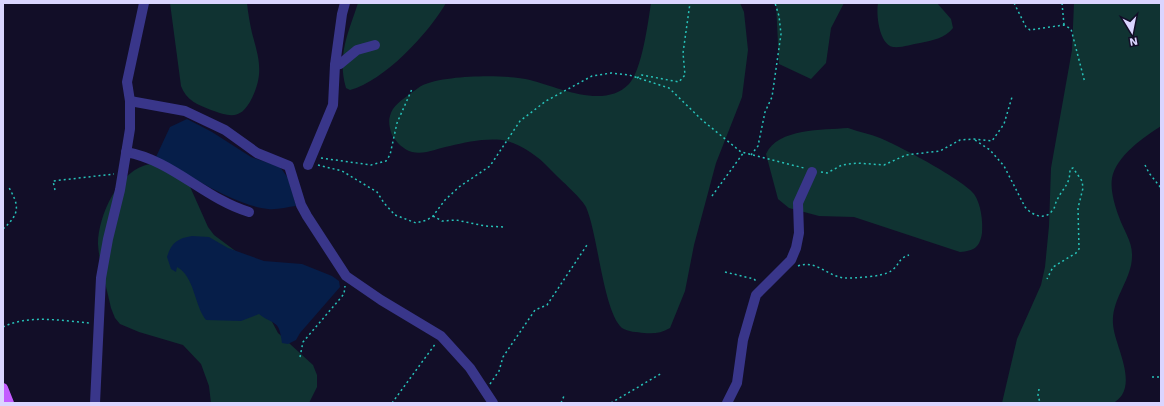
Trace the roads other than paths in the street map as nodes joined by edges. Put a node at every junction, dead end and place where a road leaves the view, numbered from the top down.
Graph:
1 (144, 3) edge
2 (345, 3) edge
3 (375, 45) dead end
4 (335, 66) junction
5 (130, 101) junction
6 (126, 152) junction
7 (310, 161) road end
8 (812, 172) road end
9 (249, 212) dead end
10 (3, 388) edge
11 (10, 403) edge
12 (95, 403) edge
13 (493, 403) edge
14 (727, 403) edge

1 - 5 street
2 - 4 street
3 - 4 street
4 - 7 street
5 - 6 street
5 - 13 street
6 - 9 street
6 - 12 street
8 - 14 street
10 - 11 main road

